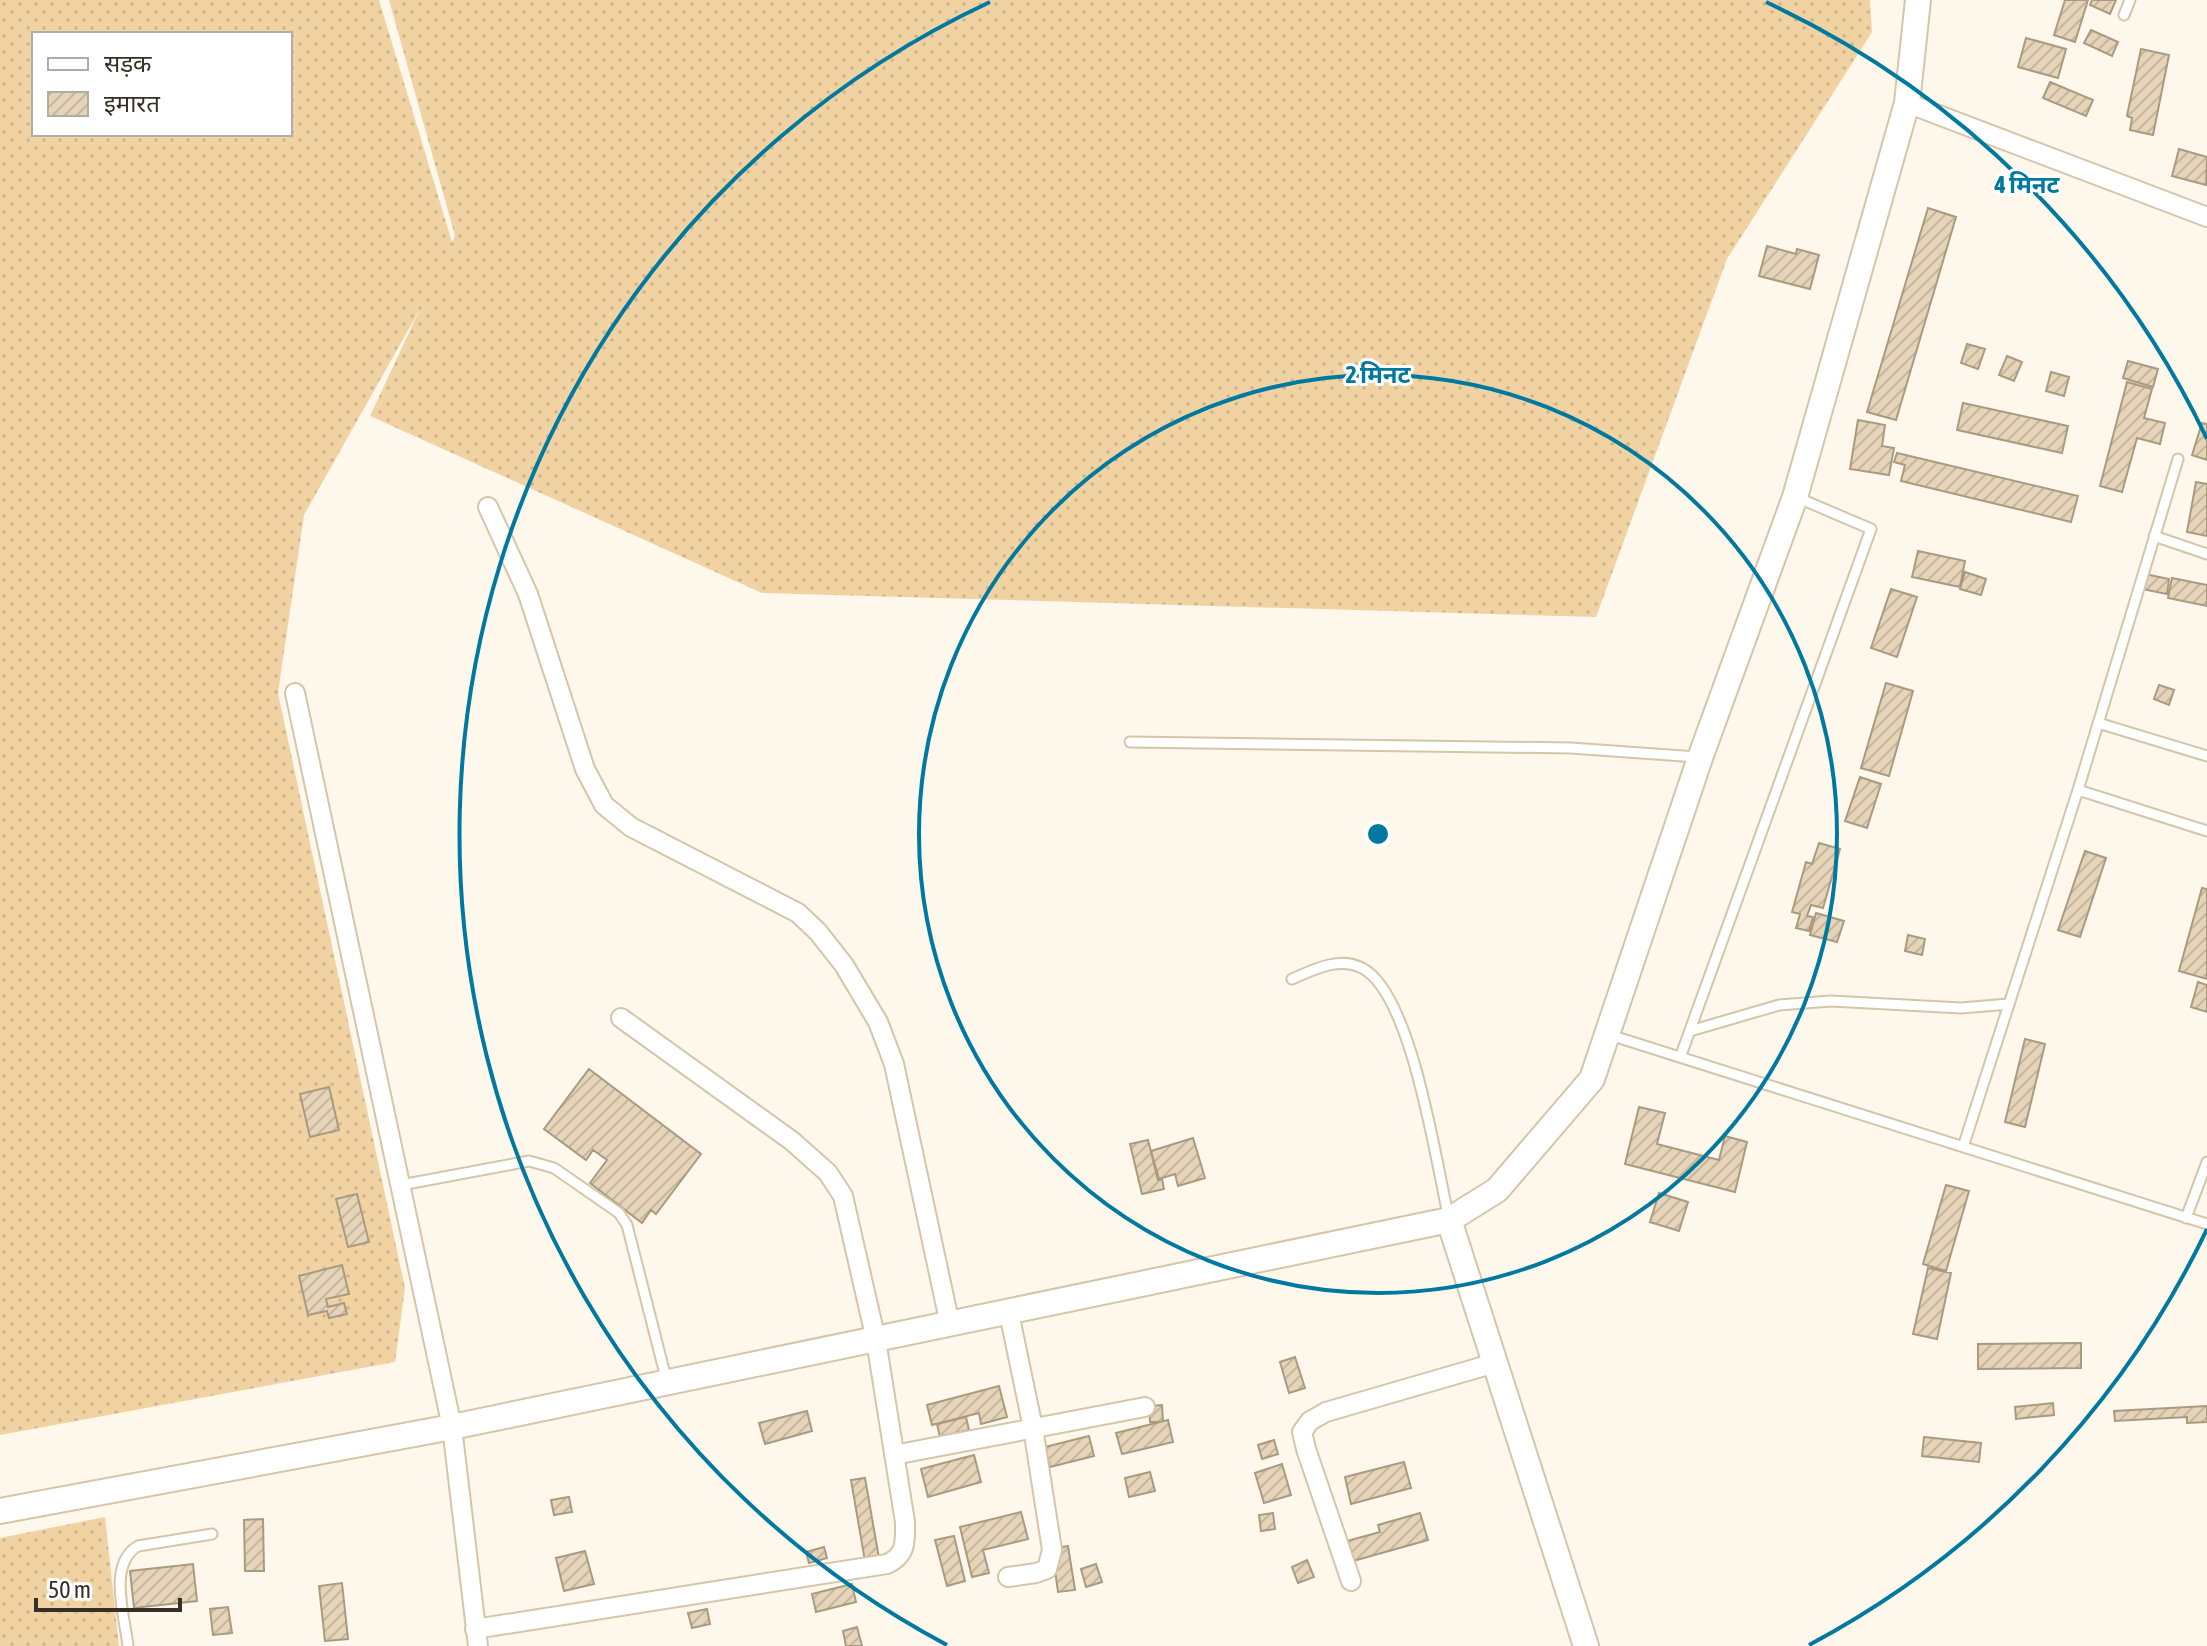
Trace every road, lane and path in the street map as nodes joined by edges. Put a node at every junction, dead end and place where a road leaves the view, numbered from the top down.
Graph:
1 (1918, 0) edge
2 (2130, 0) edge
3 (2124, 15) dead end
4 (1907, 103) junction
5 (2207, 217) edge
6 (2178, 459) dead end
7 (1795, 497) junction
8 (488, 507) dead end
9 (2154, 536) junction
10 (2207, 554) edge
11 (295, 693) dead end
12 (2098, 723) junction
13 (1130, 742) dead end
14 (2207, 756) edge
15 (1700, 758) junction
16 (2078, 790) junction
17 (2207, 831) edge
18 (1292, 979) dead end
19 (2009, 1004) junction
20 (621, 1018) dead end
21 (1690, 1031) junction
22 (1607, 1034) junction
23 (1681, 1055) junction
24 (1963, 1147) junction
25 (2207, 1162) edge
26 (401, 1185) junction
27 (2186, 1218) junction
28 (1449, 1220) junction
29 (2207, 1224) edge
30 (1009, 1313) junction
31 (950, 1325) junction
32 (876, 1340) junction
33 (1495, 1363) junction
34 (667, 1383) junction
35 (1145, 1407) dead end
36 (452, 1427) junction
37 (1033, 1428) junction
38 (894, 1455) junction
39 (0, 1511) edge
40 (212, 1534) dead end
41 (1008, 1577) dead end
42 (1351, 1581) dead end
43 (477, 1638) edge
44 (128, 1646) edge
45 (1586, 1646) edge

1 - 4 street
2 - 3 lane
4 - 5 street
4 - 7 street
6 - 9 lane
7 - 15 street
7 - 21 lane
8 - 31 street
9 - 10 lane
9 - 12 lane
11 - 26 street
12 - 14 lane
12 - 16 lane
13 - 15 lane
15 - 22 street
16 - 17 lane
16 - 19 lane
18 - 28 lane
19 - 21 lane
19 - 24 lane
20 - 32 street
21 - 23 lane
22 - 23 lane
22 - 28 street
23 - 24 lane
24 - 27 lane
25 - 27 lane
26 - 34 lane
26 - 36 street
27 - 29 lane
28 - 30 street
28 - 33 street
30 - 31 street
30 - 37 street
31 - 32 street
32 - 34 street
32 - 38 street
33 - 42 street
33 - 45 street
34 - 36 street
35 - 37 street
36 - 39 street
36 - 43 street
37 - 38 street
37 - 41 street
38 - 43 street
40 - 44 lane

